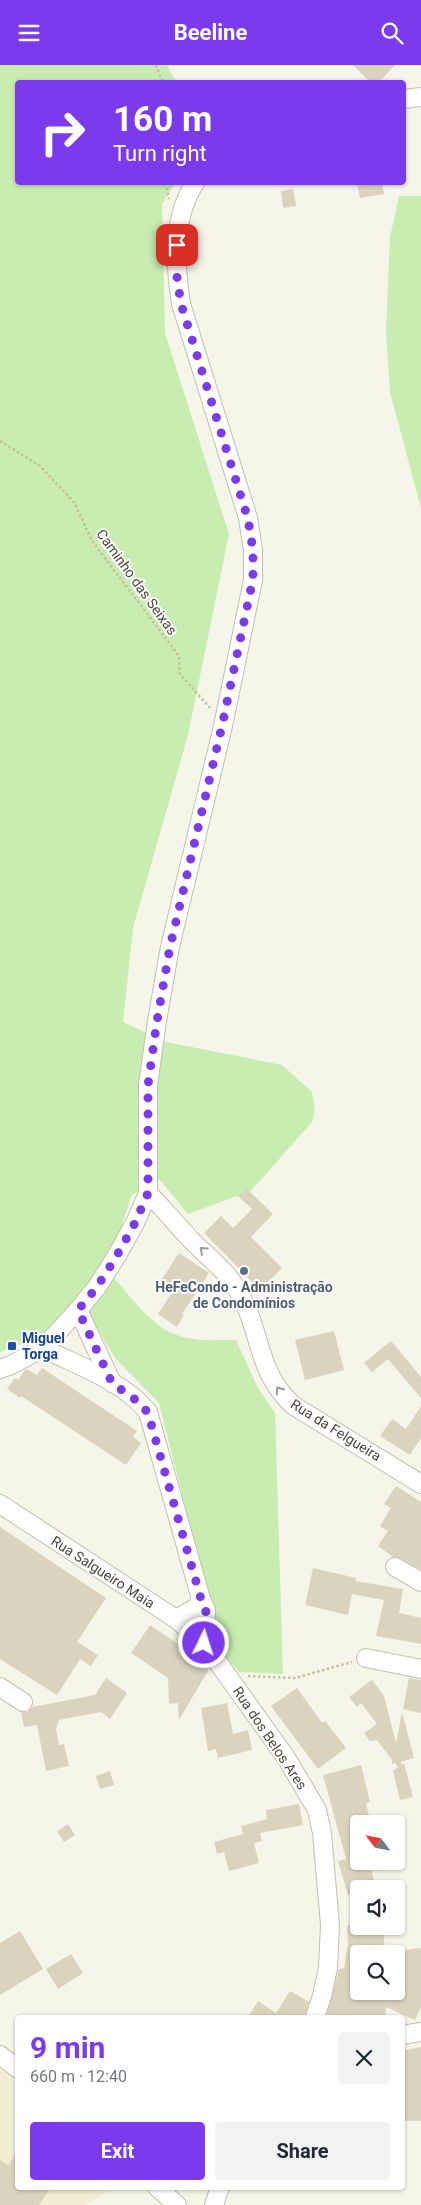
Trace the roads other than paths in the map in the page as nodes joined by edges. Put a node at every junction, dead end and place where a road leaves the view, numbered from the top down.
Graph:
1 (421, 97) edge
2 (406, 99) edge
3 (194, 185) edge
4 (148, 1193) junction
5 (78, 1310) junction
6 (42, 1348) junction
7 (0, 1369) edge
8 (112, 1383) junction
9 (421, 1485) edge
10 (0, 1504) edge
11 (395, 1567) dead end
12 (421, 1582) edge
13 (201, 1599) junction
14 (176, 1619) junction
15 (204, 1643) junction
16 (366, 1658) road end
17 (421, 1669) edge
18 (0, 1687) edge
19 (23, 1702) dead end
20 (316, 2015) edge
21 (421, 2032) edge
22 (405, 2035) edge
23 (0, 2055) edge
24 (15, 2067) edge
25 (160, 2190) edge
26 (219, 2190) edge
27 (177, 2205) edge
28 (214, 2205) edge

1 - 2 street
3 - 4 street
4 - 5 street
9 -> 4 street, Rua da Felgueira
5 - 6 street
5 - 8 street
6 - 7 street
6 - 8 street
8 - 13 street
10 - 14 street, Rua Salgueiro Maia
11 - 12 street
13 - 14 street
13 - 15 street
14 - 15 street, Rua Salgueiro Maia
15 - 20 street, Rua dos Belos Ares
16 - 17 street
18 - 19 street
21 - 22 street
23 - 24 street
25 - 27 street
26 - 28 street

